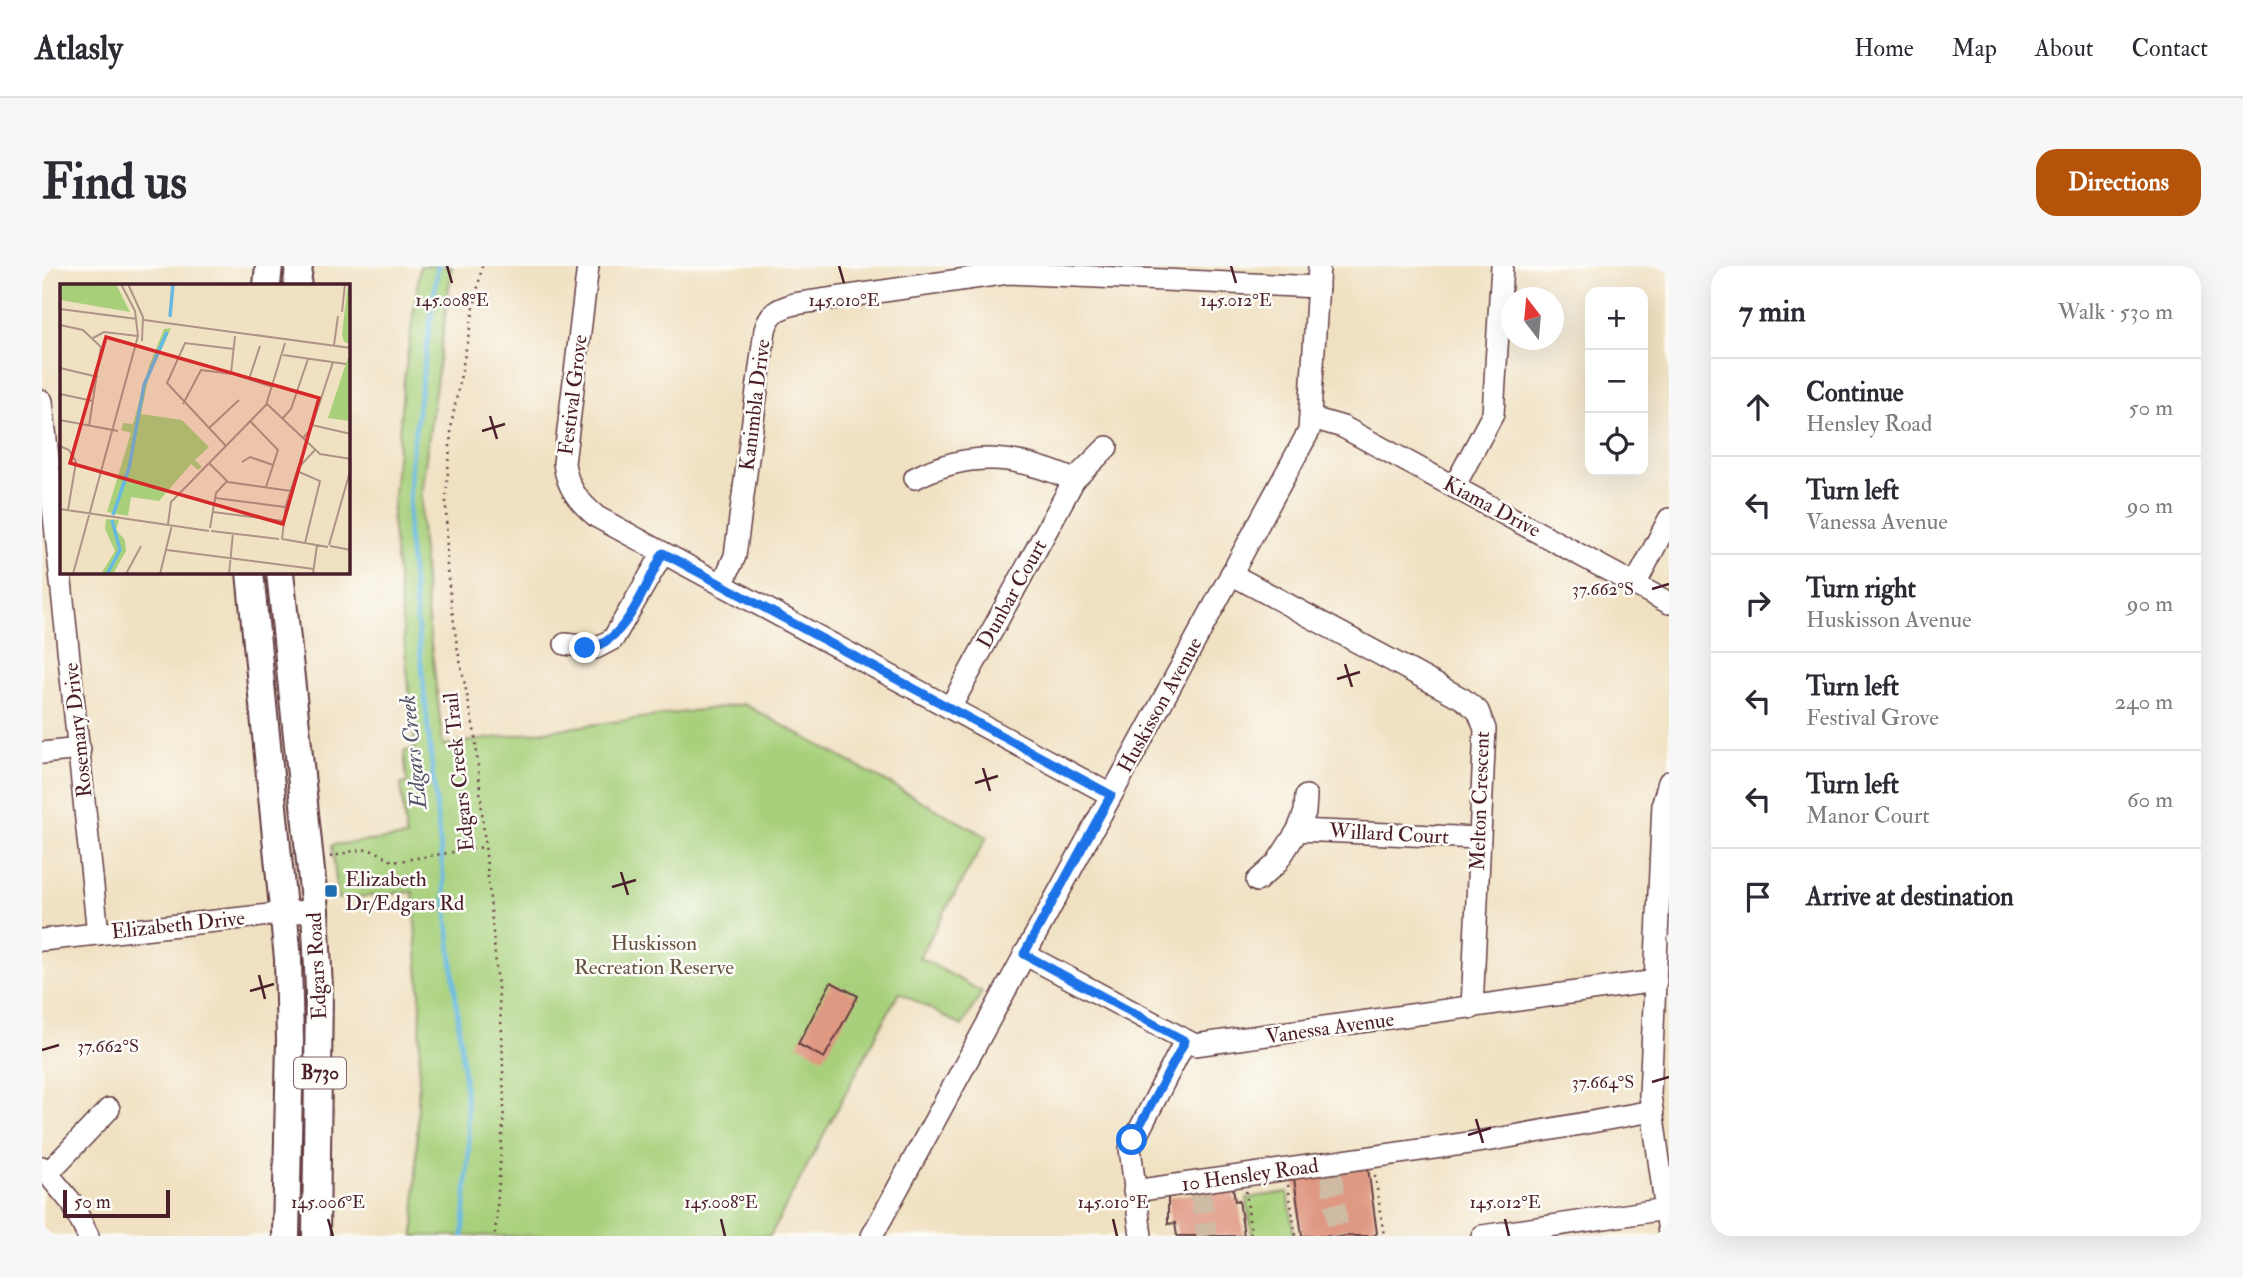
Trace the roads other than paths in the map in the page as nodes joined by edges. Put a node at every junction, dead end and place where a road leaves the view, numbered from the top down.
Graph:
1 (269, 266) edge
2 (299, 266) edge
3 (588, 266) edge
4 (1502, 266) edge
5 (993, 270) edge
6 (1137, 272) edge
7 (1318, 276) edge
8 (268, 284) edge
9 (297, 284) edge
10 (42, 401) edge
11 (1312, 418) junction
12 (1107, 447) dead end
13 (915, 478) dead end
14 (1074, 480) junction
15 (1454, 487) junction
16 (1669, 519) edge
17 (663, 553) junction
18 (60, 568) edge
19 (42, 570) edge
20 (61, 574) edge
21 (250, 574) edge
22 (280, 574) edge
23 (1231, 574) junction
24 (722, 585) junction
25 (1635, 585) junction
26 (1669, 603) edge
27 (565, 644) dead end
28 (950, 708) junction
29 (80, 749) junction
30 (42, 753) edge
31 (1669, 782) edge
32 (1111, 795) junction
33 (1306, 796) dead end
34 (1298, 830) junction
35 (1666, 832) edge
36 (1479, 838) junction
37 (1257, 881) dead end
38 (315, 910) junction
39 (285, 913) junction
40 (98, 934) junction
41 (42, 940) edge
42 (1024, 954) junction
43 (1656, 981) junction
44 (1472, 1007) junction
45 (1185, 1041) junction
46 (109, 1110) dead end
47 (1652, 1111) junction
48 (45, 1170) edge
49 (1134, 1191) junction
50 (1666, 1209) junction
51 (1669, 1233) edge
52 (88, 1236) edge
53 (286, 1236) edge
54 (316, 1236) edge
55 (872, 1236) edge
56 (1141, 1236) edge
57 (1482, 1236) edge

1 - 8 main road
2 - 9 main road
3 - 17 street, Festival Grove
4 - 15 street
5 - 6 street, Kanimbla Drive
5 - 24 street, Kanimbla Drive
6 - 7 street, Kanimbla Drive
7 - 11 street, Huskisson Avenue
10 - 18 street, Rosemary Drive
11 - 15 street, Kiama Drive
11 - 23 street, Huskisson Avenue
12 - 14 street, Dunbar Court
13 - 14 street
14 - 28 street, Dunbar Court
15 - 25 street, Kiama Drive
16 - 25 street
17 - 24 street, Festival Grove
17 - 27 street
18 - 19 street
20 - 29 street, Rosemary Drive
21 - 39 main road, Edgars Road / B730
22 - 38 main road, Edgars Road / B730
23 - 32 street, Huskisson Avenue
23 - 36 street, Melton Crescent
24 - 28 street, Festival Grove
25 - 26 street, Kiama Drive
28 - 32 street, Festival Grove
29 - 30 street
29 - 40 street, Rosemary Drive
31 - 35 street
32 - 42 street, Huskisson Avenue
33 - 34 street, Willard Court
34 - 36 street, Willard Court
34 - 37 street, Willard Court
35 - 43 street
36 - 44 street, Melton Crescent
38 - 39 street, Elizabeth Drive
38 - 54 main road, Edgars Road / B730
39 - 40 street, Elizabeth Drive
39 - 53 main road, Edgars Road / B730
40 - 41 street, Elizabeth Drive
42 - 45 street, Vanessa Avenue
42 - 55 street, Huskisson Avenue
43 - 44 street, Vanessa Avenue
43 - 47 street
44 - 45 street, Vanessa Avenue
45 - 49 street
46 - 48 street
47 - 49 street, 10 Hensley Road
47 - 50 street
48 - 52 street
49 - 56 street
50 - 51 street
50 - 57 street

